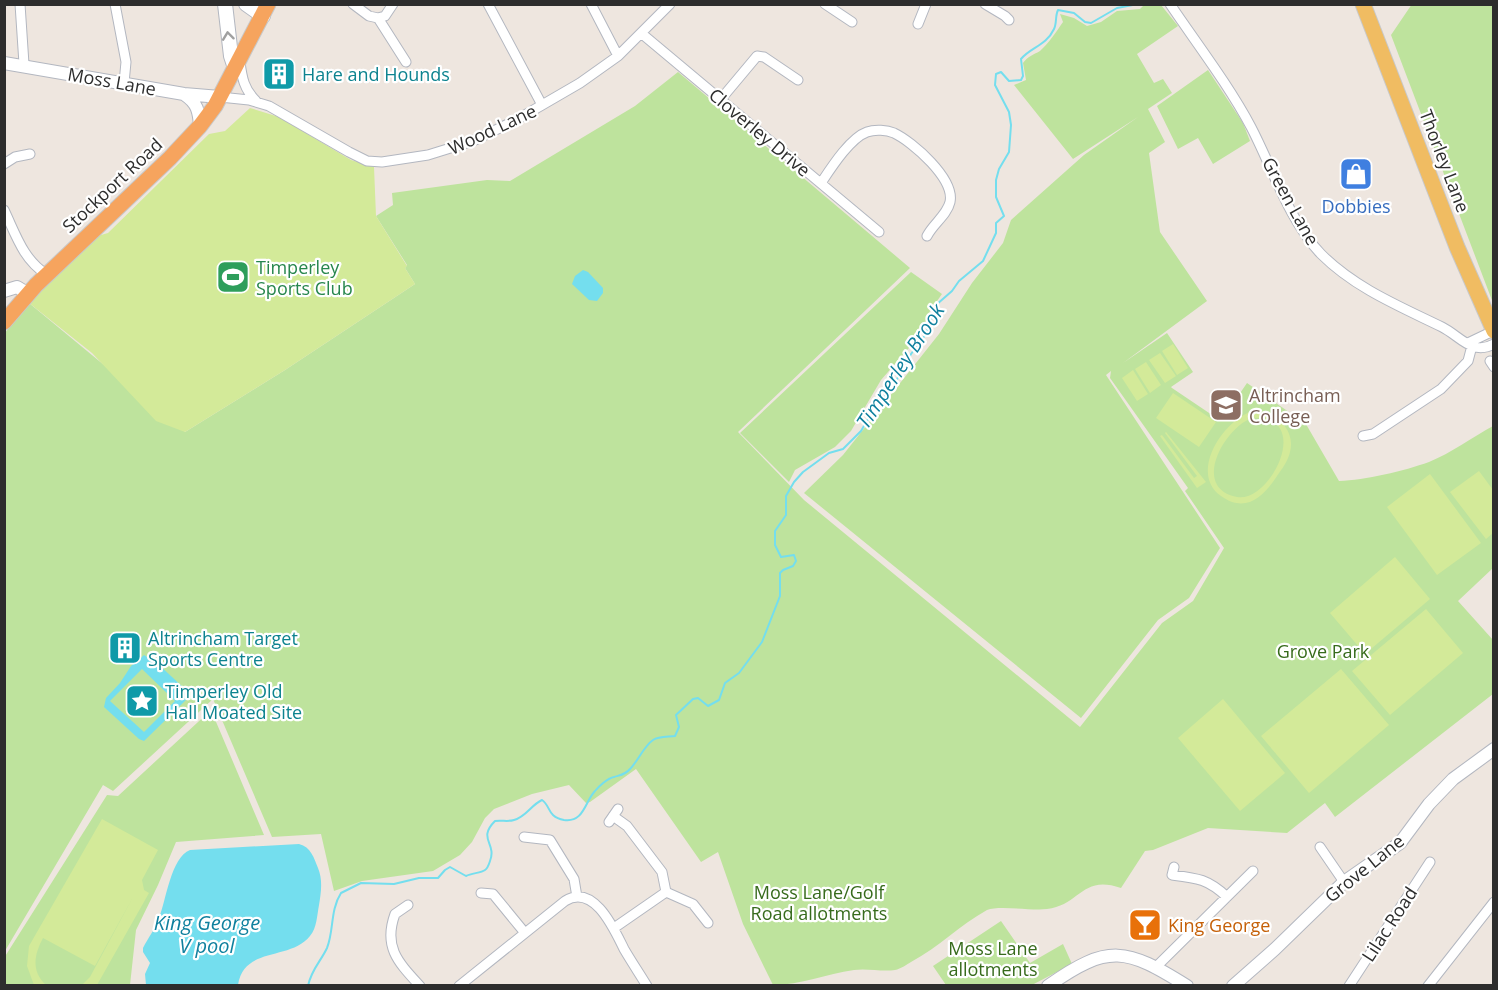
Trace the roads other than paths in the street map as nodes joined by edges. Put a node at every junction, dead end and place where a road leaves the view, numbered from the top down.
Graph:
1 (20, 4) edge
2 (115, 4) edge
3 (225, 4) edge
4 (246, 4) edge
5 (353, 4) edge
6 (393, 4) edge
7 (488, 4) edge
8 (591, 4) edge
9 (670, 4) edge
10 (825, 4) edge
11 (926, 4) edge
12 (985, 4) edge
13 (1170, 4) edge
14 (1363, 4) edge
15 (1011, 7) dead end
16 (265, 10) edge
17 (378, 18) junction
18 (853, 21) dead end
19 (918, 24) dead end
20 (641, 33) junction
21 (618, 56) junction
22 (406, 62) dead end
23 (4, 63) edge
24 (24, 64) junction
25 (237, 64) junction
26 (798, 80) dead end
27 (124, 83) junction
28 (184, 94) junction
29 (220, 97) junction
30 (721, 99) junction
31 (257, 102) junction
32 (542, 105) junction
33 (200, 126) junction
34 (30, 154) dead end
35 (4, 164) edge
36 (820, 183) junction
37 (4, 210) edge
38 (879, 232) dead end
39 (927, 236) dead end
40 (46, 274) junction
41 (4, 291) edge
42 (27, 293) junction
43 (4, 322) edge
44 (1493, 331) edge
45 (1470, 344) junction
46 (1494, 344) edge
47 (1363, 436) dead end
48 (1494, 749) edge
49 (613, 816) dead end
50 (524, 837) dead end
51 (1320, 847) dead end
52 (1430, 862) dead end
53 (1174, 867) dead end
54 (1253, 871) dead end
55 (1344, 882) junction
56 (666, 892) junction
57 (481, 893) dead end
58 (577, 897) junction
59 (1227, 897) junction
60 (1494, 903) edge
61 (408, 905) dead end
62 (708, 923) dead end
63 (614, 928) junction
64 (525, 933) junction
65 (1156, 967) junction
66 (420, 986) edge
67 (459, 986) edge
68 (647, 986) edge
69 (1048, 986) edge
70 (1187, 986) edge
71 (1233, 986) edge
72 (1349, 986) edge
73 (1428, 986) edge

1 - 24 street
2 - 27 street
25 -> 3 main road
4 - 16 main road, Stockport Road
5 - 17 street
6 - 17 street
7 - 32 street
8 - 21 street
9 - 20 street, Wood Lane
10 - 18 street
11 - 19 street
12 - 15 street
13 - 45 street, Green Lane
14 - 44 main road, Thorley Lane
16 - 25 highway, Stockport Road
17 - 22 street
20 - 21 street, Wood Lane
20 - 30 street, Cloverley Drive
21 - 32 street, Wood Lane
23 - 24 street, Moss Lane
24 - 27 street, Moss Lane
25 - 29 highway, Stockport Road
25 - 31 street
26 - 30 street
27 - 28 street, Moss Lane
28 - 29 street, Moss Lane
28 - 33 street
29 - 31 street, Wood Lane
29 - 33 highway, Stockport Road
30 - 36 street, Cloverley Drive
31 - 32 street, Wood Lane
33 - 40 highway, Stockport Road
34 - 35 street
36 - 38 street, Cloverley Drive
36 - 39 street
37 - 40 street
40 - 42 highway, Stockport Road
41 - 42 street
42 - 43 highway, Stockport Road
44 - 45 street
45 - 46 street
45 - 47 street
48 - 55 street, Grove Lane
49 - 56 street
50 - 58 street
51 - 55 street
52 - 72 street, Lilac Road
53 - 59 street
54 - 59 street
55 - 71 street, Grove Lane
56 - 62 street
56 - 63 street
57 - 64 street
58 - 63 street
58 - 64 street
59 - 65 street
60 - 73 street
61 - 66 street
63 - 68 street
64 - 67 street
65 - 69 street
65 - 70 street

